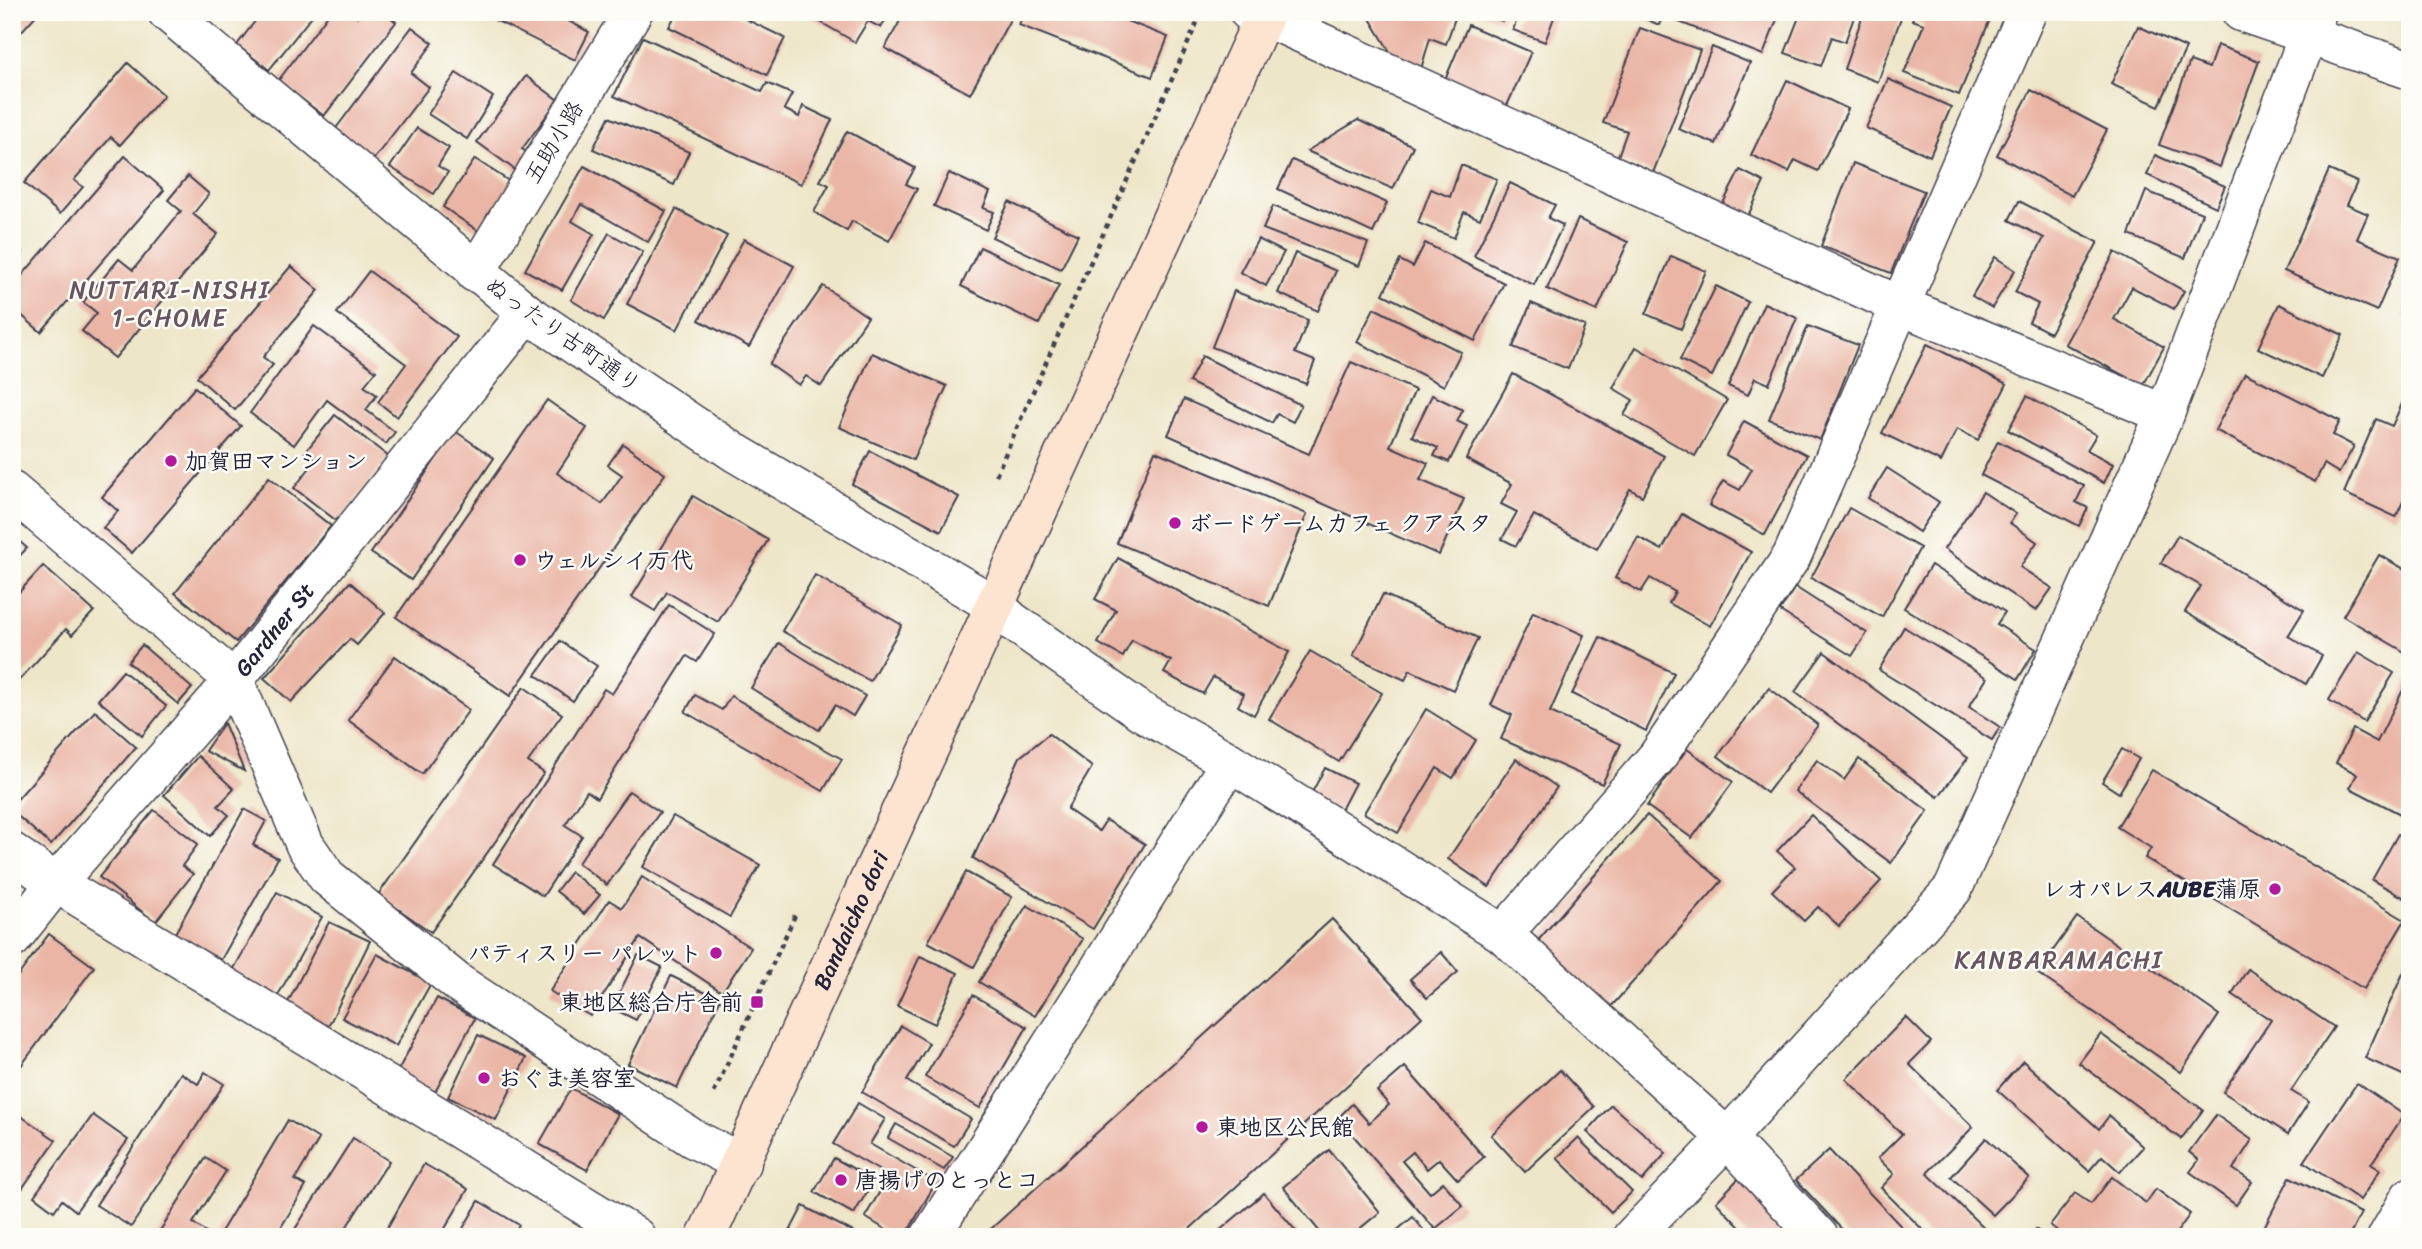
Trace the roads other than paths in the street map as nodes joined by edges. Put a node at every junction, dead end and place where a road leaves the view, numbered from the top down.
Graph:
1 (167, 12) edge
2 (633, 12) edge
3 (2027, 12) edge
4 (2241, 12) edge
5 (1259, 14) edge
6 (2314, 23) edge
7 (2410, 70) edge
8 (475, 273) junction
9 (1901, 306) junction
10 (527, 313) junction
11 (2165, 414) junction
12 (12, 491) edge
13 (996, 606) junction
14 (234, 680) junction
15 (1230, 762) junction
16 (12, 852) edge
17 (56, 883) junction
18 (1503, 934) junction
19 (12, 939) edge
20 (1727, 1138) junction
21 (742, 1163) junction
22 (2410, 1197) edge
23 (636, 1237) edge
24 (706, 1237) edge
25 (930, 1237) edge
26 (1632, 1237) edge
27 (1819, 1237) edge
28 (2387, 1237) edge

1 - 8 street, ぬったり古町通り
2 - 8 street, 五助小路
3 - 9 street
4 - 6 street
5 - 9 street
5 - 13 street, Bandaicho dori
6 - 7 street
6 - 11 street
8 - 10 street, ぬったり古町通り
9 - 11 street
9 - 18 street
10 - 13 street, ぬったり古町通り
10 - 14 street, Gardner St
11 - 20 street
12 - 14 street
13 - 15 street, ぬったり古町通り
13 - 21 street, Bandaicho dori
14 - 17 street, Gardner St
14 - 21 street
15 - 18 street, ぬったり古町通り
15 - 25 street
16 - 17 street
17 - 19 street, Gardner St
17 - 23 street
18 - 20 street, ぬったり古町通り
20 - 26 street
20 - 27 street, ぬったり古町通り
21 - 24 street, Bandaicho dori
22 - 28 street

